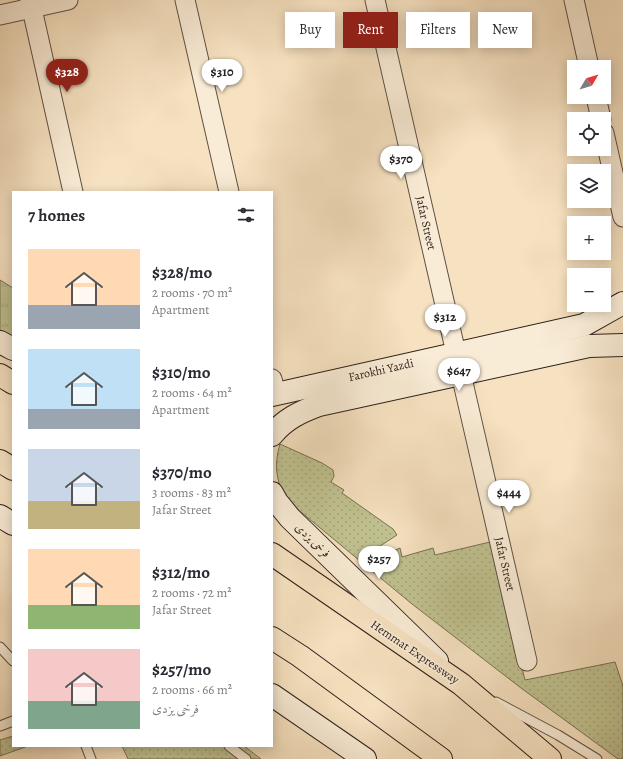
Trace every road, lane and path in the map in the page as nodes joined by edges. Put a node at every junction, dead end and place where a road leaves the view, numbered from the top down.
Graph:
1 (68, 0) edge
2 (185, 0) edge
3 (375, 0) edge
4 (574, 0) edge
5 (31, 4) edge
6 (0, 15) edge
7 (587, 60) edge
8 (609, 156) edge
9 (73, 191) edge
10 (229, 191) edge
11 (623, 217) edge
12 (623, 304) edge
13 (0, 342) edge
14 (623, 345) edge
15 (12, 348) edge
16 (456, 353) junction
17 (0, 374) edge
18 (461, 374) junction
19 (12, 382) edge
20 (273, 390) edge
21 (273, 434) edge
22 (0, 461) edge
23 (12, 468) edge
24 (273, 495) edge
25 (0, 516) edge
26 (12, 523) edge
27 (273, 555) edge
28 (273, 639) edge
29 (0, 646) edge
30 (12, 661) edge
31 (527, 661) dead end
32 (461, 684) junction
33 (273, 696) edge
34 (12, 721) edge
35 (0, 726) edge
36 (86, 747) edge
37 (230, 747) edge
38 (91, 759) edge
39 (246, 759) edge
40 (365, 759) edge
41 (441, 759) edge
42 (550, 759) edge
43 (598, 759) edge

1 - 5 street
2 - 10 street
3 - 16 street, Jafar Street
4 - 7 street
5 - 6 street
5 - 9 street
8 - 11 street
12 - 16 main road, Farokhi Yazdi
13 - 15 main road
14 - 18 main road
16 - 20 main road, Farokhi Yazdi
17 - 19 highway
18 - 21 main road
18 - 31 street, Jafar Street
22 - 23 highway
24 - 32 main road, فرخی یزدی
25 - 26 main road
27 - 32 highway, Hemmat Expressway
28 - 41 highway
29 - 30 lane
32 - 42 highway, Hemmat Expressway
32 - 43 lane
33 - 40 main road
34 - 35 lane
36 - 38 lane
37 - 39 lane

